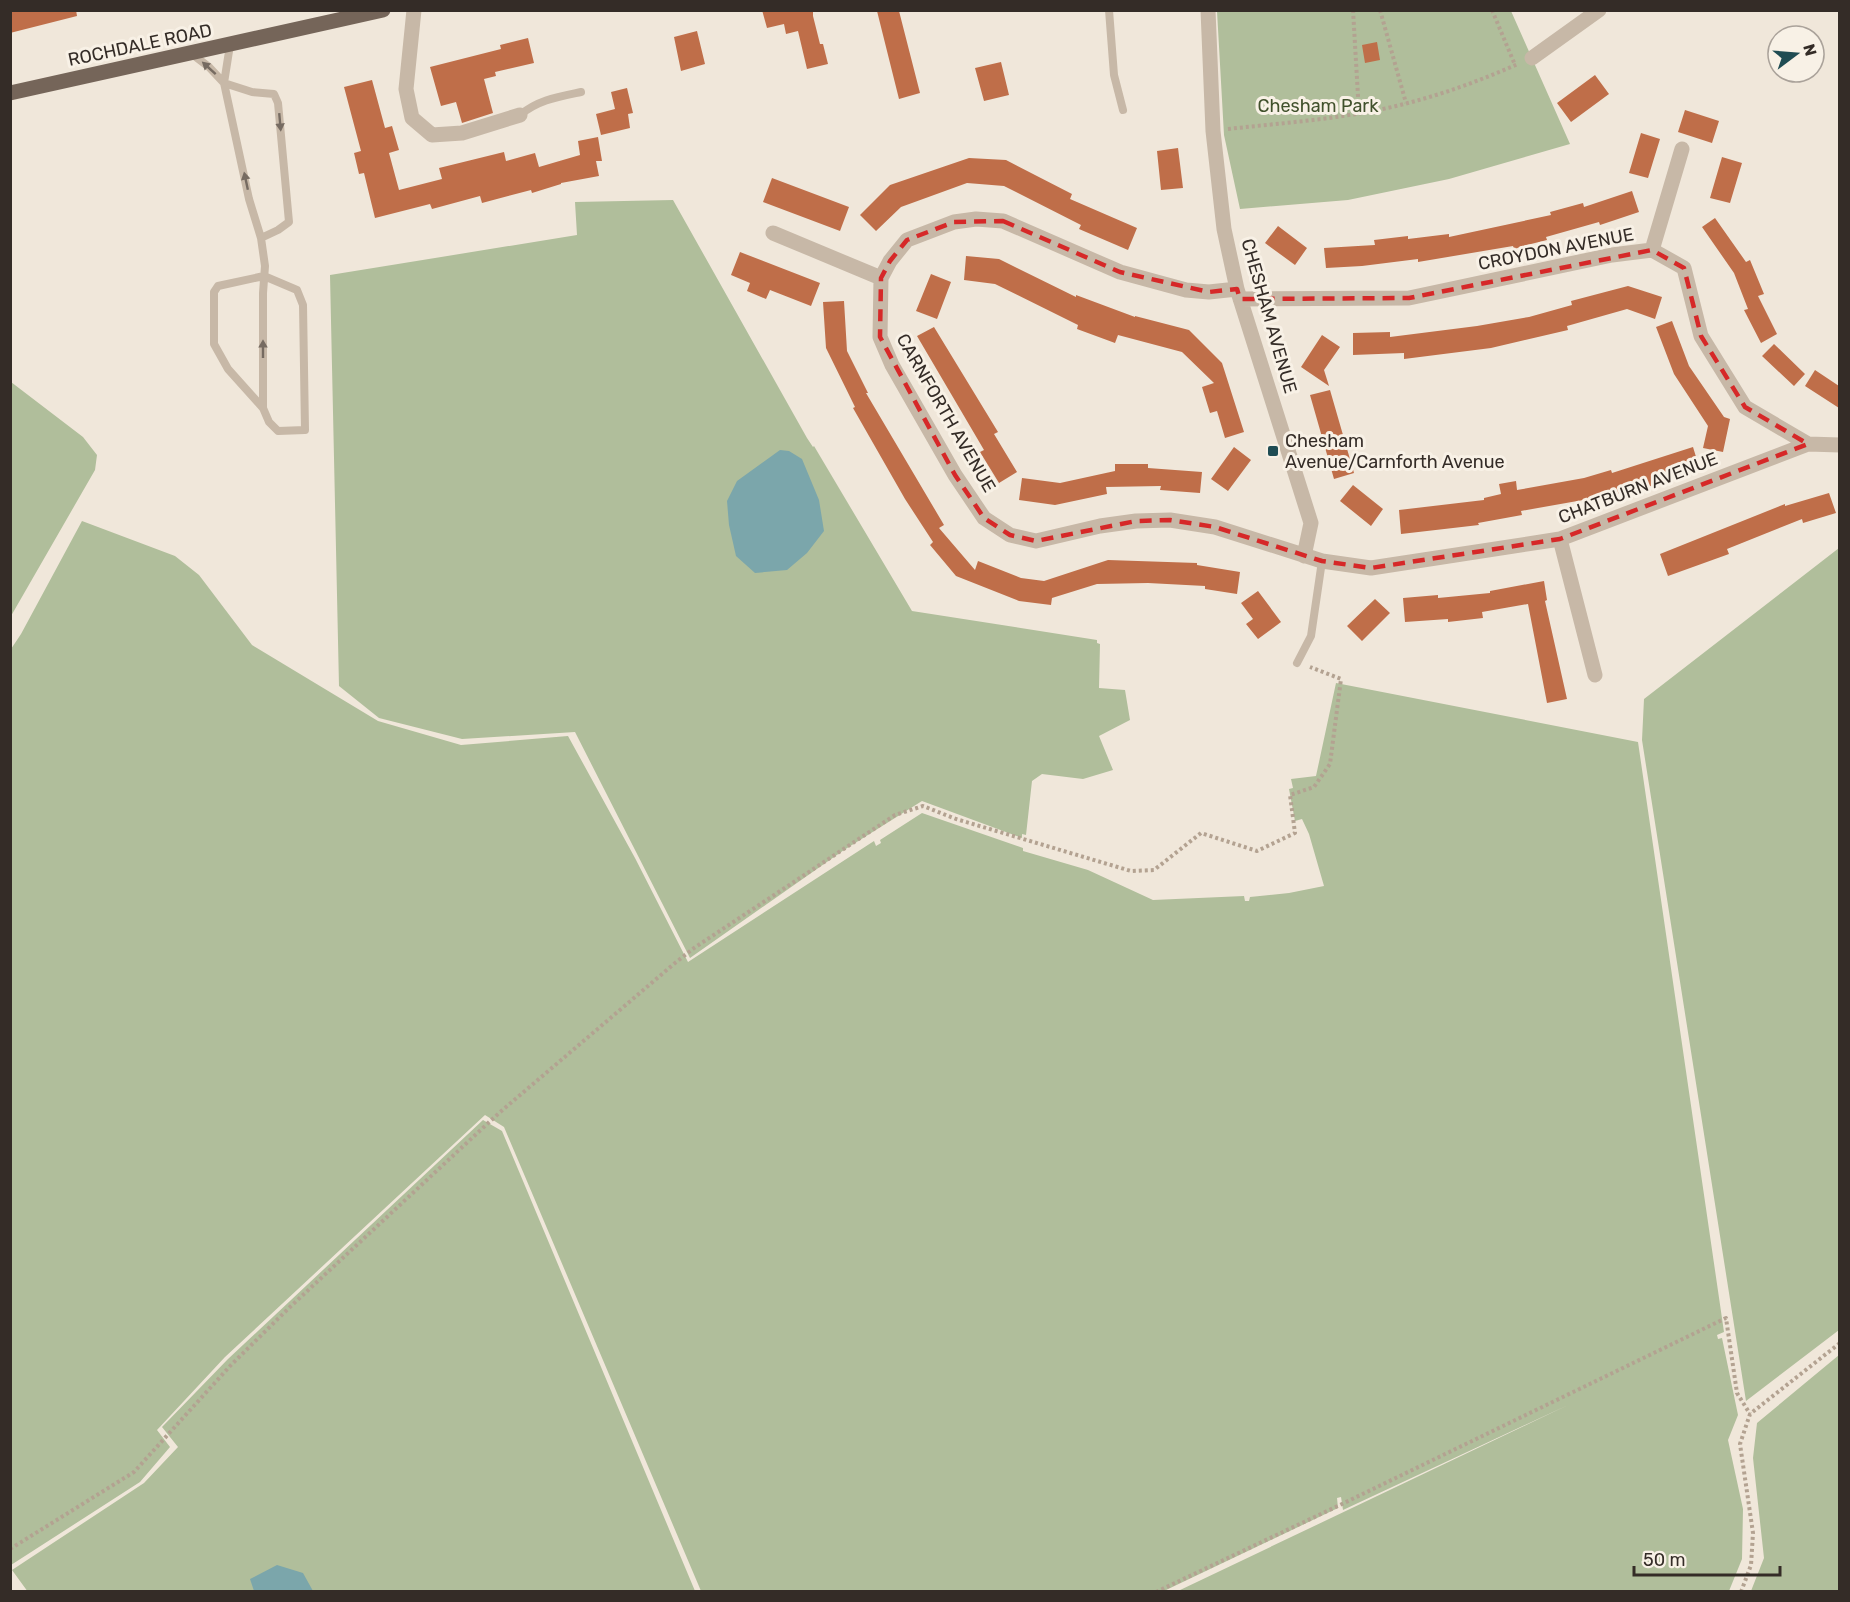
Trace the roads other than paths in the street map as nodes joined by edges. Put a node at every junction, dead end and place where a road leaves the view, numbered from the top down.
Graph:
1 (384, 10) edge
2 (414, 10) edge
3 (1109, 10) edge
4 (1208, 10) edge
5 (1599, 10) edge
6 (230, 45) junction
7 (192, 53) junction
8 (1532, 58) road end
9 (224, 83) junction
10 (580, 92) dead end
11 (10, 93) edge
12 (1123, 110) dead end
13 (520, 115) joint
14 (1682, 149) dead end
15 (773, 233) dead end
16 (261, 238) junction
17 (1652, 250) junction
18 (264, 276) junction
19 (881, 278) junction
20 (1239, 294) junction
21 (263, 408) junction
22 (1808, 444) junction
23 (1839, 445) edge
24 (1560, 539) junction
25 (1304, 556) junction
26 (1322, 561) junction
27 (1297, 663) road end
28 (1595, 675) dead end

1 - 6 main road, ROCHDALE ROAD
2 - 13 street
3 - 12 lane
4 - 20 street, CHESHAM AVENUE
5 - 8 street
6 - 7 main road, ROCHDALE ROAD
6 - 9 lane
9 -> 7 lane
7 - 11 main road, ROCHDALE ROAD
16 -> 9 lane
9 -> 16 lane
10 - 13 lane
14 - 17 street
15 - 19 street
16 - 18 lane
17 - 20 street, CROYDON AVENUE
17 - 22 street, CROYDON AVENUE
21 -> 18 lane
18 - 21 lane
18 - 21 lane
19 - 20 street
19 - 25 street, CARNFORTH AVENUE
20 - 25 street, CHESHAM AVENUE
22 - 23 street, CHATBURN AVENUE
22 - 24 street, CHATBURN AVENUE
24 - 26 street, CHATBURN AVENUE
24 - 28 street
25 - 26 street, CHATBURN AVENUE
26 - 27 lane

